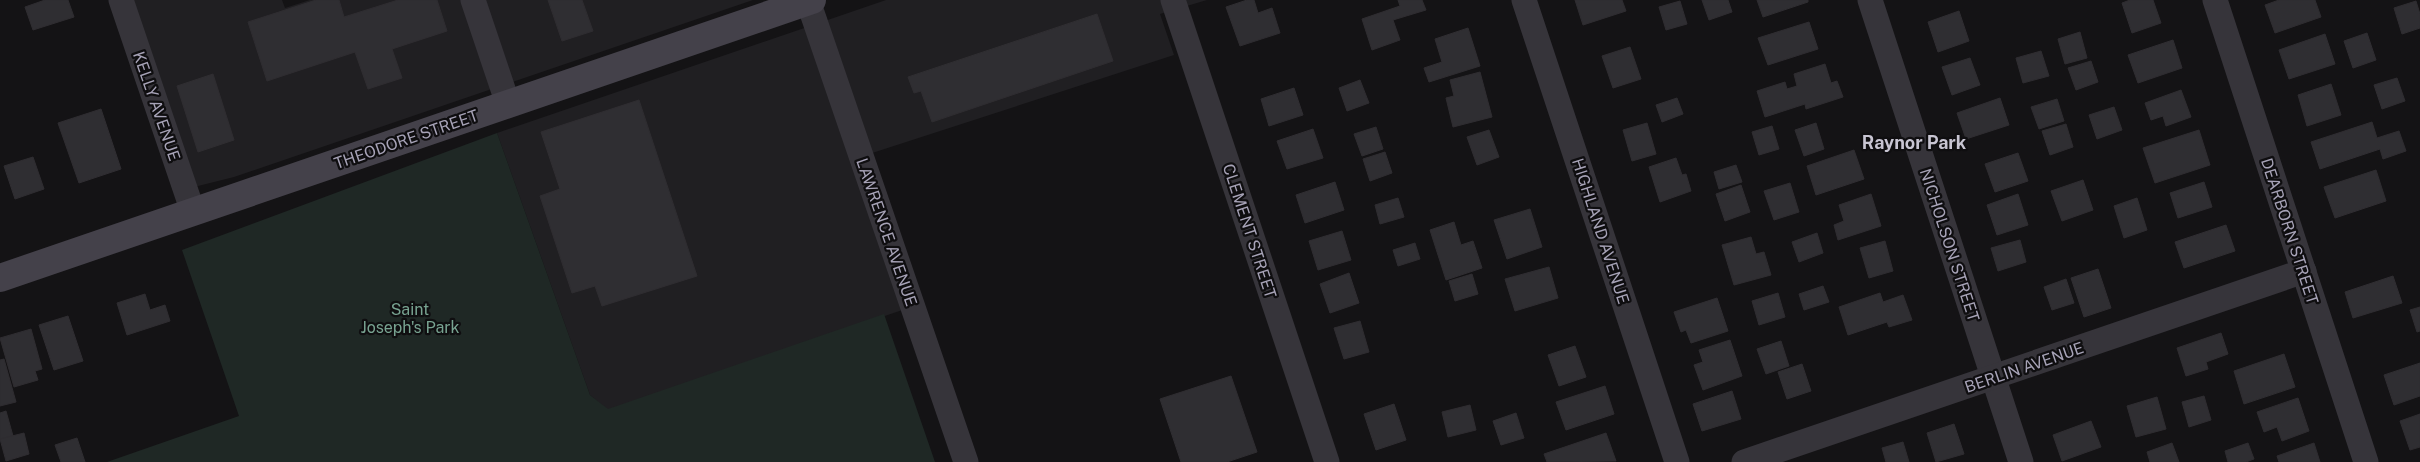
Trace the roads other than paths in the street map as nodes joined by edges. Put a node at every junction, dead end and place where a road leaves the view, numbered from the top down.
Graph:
1 (121, 0) edge
2 (473, 0) edge
3 (1173, 0) edge
4 (1524, 0) edge
5 (1870, 0) edge
6 (2215, 0) edge
7 (810, 1) edge
8 (508, 104) junction
9 (193, 212) junction
10 (2304, 271) junction
11 (0, 278) edge
12 (1994, 377) junction
13 (966, 462) edge
14 (1327, 462) edge
15 (1677, 462) edge
16 (1744, 462) edge
17 (2022, 462) edge
18 (2366, 462) edge

1 - 9 street, KELLY AVENUE
2 - 8 street
3 - 14 street, CLEMENT STREET
4 - 15 street, HIGHLAND AVENUE
5 - 12 street, NICHOLSON STREET
6 - 10 street, DEARBORN STREET
7 - 8 main road, THEODORE STREET
7 - 13 street, LAWRENCE AVENUE
8 - 9 main road, THEODORE STREET
9 - 11 main road, THEODORE STREET
10 - 12 street, BERLIN AVENUE
10 - 18 street, DEARBORN STREET
12 - 16 street, BERLIN AVENUE
12 - 17 street, NICHOLSON STREET

